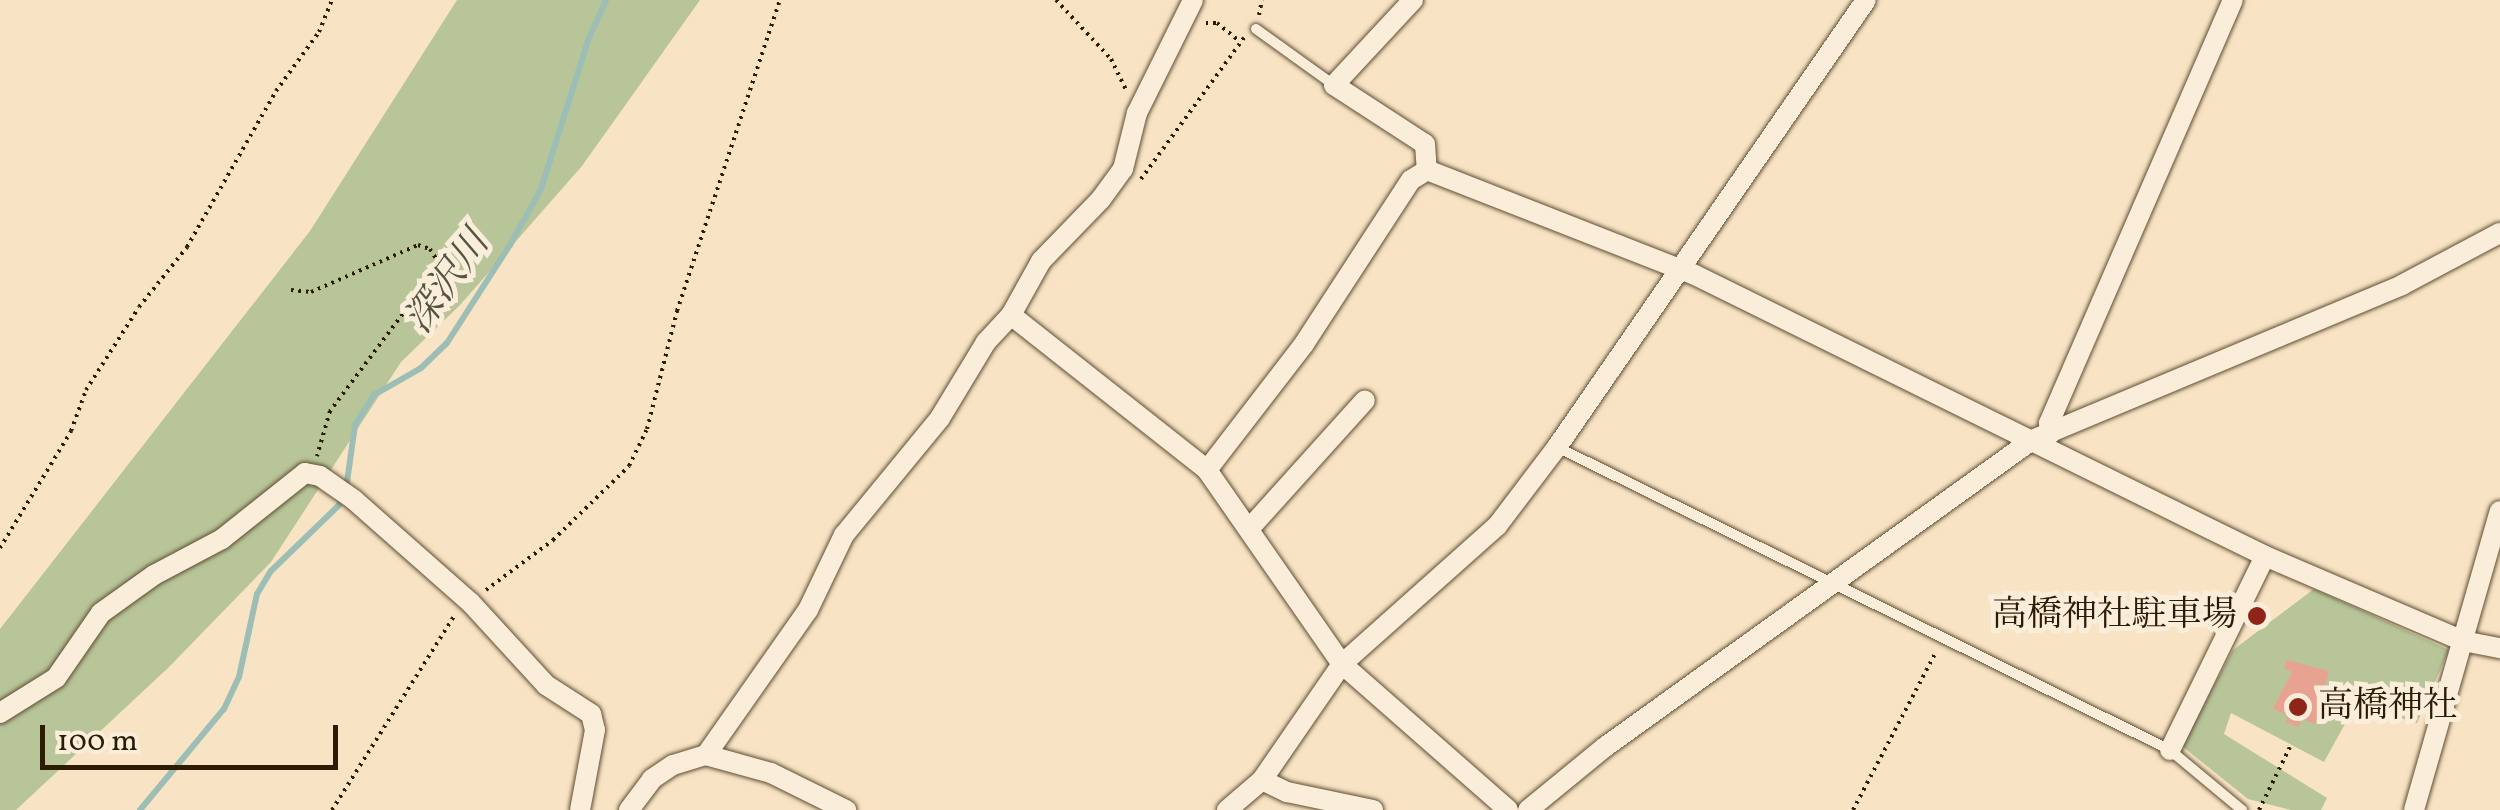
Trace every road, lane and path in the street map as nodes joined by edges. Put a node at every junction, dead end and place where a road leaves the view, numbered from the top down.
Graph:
1 (332, 0) edge
2 (780, 0) edge
3 (1056, 0) edge
4 (1194, 0) edge
5 (1413, 0) edge
6 (1866, 0) edge
7 (2233, 0) edge
8 (1198, 28) dead end
9 (1256, 29) joint
10 (1239, 41) junction
11 (1334, 85) junction
12 (1137, 112) junction
13 (1427, 170) junction
14 (1130, 188) dead end
15 (2500, 233) edge
16 (1676, 270) junction
17 (291, 290) dead end
18 (1012, 315) junction
19 (1366, 400) dead end
20 (2041, 437) junction
21 (1557, 447) junction
22 (1207, 470) junction
23 (325, 479) junction
24 (2500, 511) edge
25 (1248, 529) junction
26 (0, 548) edge
27 (2266, 556) junction
28 (1831, 582) junction
29 (470, 602) junction
30 (1942, 639) junction
31 (2464, 640) junction
32 (2500, 648) edge
33 (1342, 664) junction
34 (0, 712) edge
35 (2290, 747) dead end
36 (2170, 750) junction
37 (706, 755) junction
38 (1262, 780) junction
39 (332, 810) edge
40 (580, 810) edge
41 (628, 810) edge
42 (846, 810) edge
43 (1226, 810) edge
44 (1373, 810) edge
45 (1508, 810) edge
46 (1528, 810) edge
47 (1853, 810) edge
48 (2242, 810) edge
49 (2259, 810) edge
50 (2414, 810) edge

1 - 26 path
2 - 29 path
3 - 12 path
4 - 12 street
5 - 11 street
6 - 16 street
7 - 20 street
8 - 10 path
9 - 10 path
9 - 11 lane
10 - 14 path
11 - 13 street
12 - 18 street
13 - 16 street
13 - 22 street
15 - 20 street
16 - 20 street
16 - 21 street
17 - 23 path
18 - 22 street
18 - 37 street
19 - 25 street
20 - 27 street
20 - 28 street
21 - 28 lane
21 - 33 street
22 - 25 street
23 - 29 street
23 - 34 street
24 - 31 street
25 - 33 street
27 - 31 street
27 - 36 street
28 - 30 lane
28 - 46 street
29 - 39 path
29 - 40 street
30 - 36 lane
30 - 47 path
31 - 32 street
31 - 50 street
33 - 38 street
33 - 45 street
35 - 49 path
36 - 48 lane
37 - 41 street
37 - 42 street
38 - 43 street
38 - 44 street

